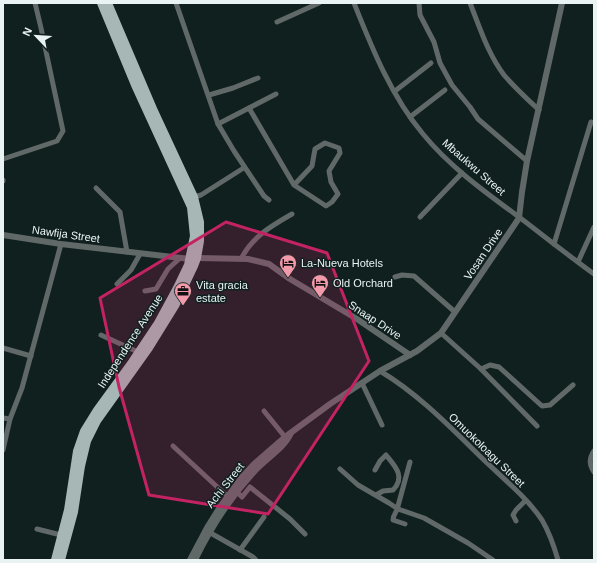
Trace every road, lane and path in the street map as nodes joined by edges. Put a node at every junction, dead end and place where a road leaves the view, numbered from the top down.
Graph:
1 (35, 3) edge
2 (101, 3) edge
3 (108, 3) edge
4 (176, 3) edge
5 (319, 3) edge
6 (354, 3) edge
7 (419, 3) edge
8 (470, 3) edge
9 (562, 3) edge
10 (277, 22) dead end
11 (431, 64) dead end
12 (258, 78) dead end
13 (445, 90) dead end
14 (395, 91) junction
15 (276, 94) dead end
16 (209, 95) junction
17 (249, 108) junction
18 (539, 110) junction
19 (410, 117) junction
20 (591, 122) dead end
21 (218, 124) junction
22 (3, 159) edge
23 (528, 161) junction
24 (242, 169) dead end
25 (462, 173) junction
26 (294, 185) junction
27 (96, 188) dead end
28 (194, 197) junction
29 (269, 200) dead end
30 (292, 214) dead end
31 (420, 217) dead end
32 (519, 218) junction
33 (594, 227) edge
34 (3, 235) edge
35 (61, 244) junction
36 (554, 244) junction
37 (127, 252) junction
38 (140, 254) junction
39 (180, 258) junction
40 (193, 258) junction
41 (241, 259) junction
42 (578, 262) junction
43 (594, 274) edge
44 (395, 277) dead end
45 (117, 284) dead end
46 (145, 291) dead end
47 (454, 312) junction
48 (441, 333) junction
49 (101, 335) dead end
50 (3, 348) edge
51 (138, 352) junction
52 (410, 355) junction
53 (31, 356) junction
54 (481, 369) junction
55 (380, 371) junction
56 (362, 383) junction
57 (573, 385) dead end
58 (264, 411) dead end
59 (3, 418) edge
60 (10, 419) junction
61 (382, 425) dead end
62 (536, 426) dead end
63 (291, 433) junction
64 (285, 437) junction
65 (174, 446) dead end
66 (3, 450) edge
67 (594, 451) edge
68 (410, 462) dead end
69 (340, 469) dead end
70 (375, 470) dead end
71 (594, 472) edge
72 (237, 492) junction
73 (376, 495) junction
74 (227, 496) junction
75 (525, 501) junction
76 (398, 510) junction
77 (264, 517) dead end
78 (516, 520) dead end
79 (405, 524) dead end
80 (37, 529) dead end
81 (208, 531) junction
82 (304, 534) dead end
83 (61, 535) junction
84 (240, 550) junction
85 (55, 560) edge
86 (61, 560) edge
87 (190, 560) edge
88 (195, 560) edge
89 (256, 560) edge
90 (493, 560) edge
91 (558, 560) edge

1 - 22 street
2 - 40 main road, Independence Avenue
3 - 28 main road, Independence Avenue
4 - 16 street
5 - 10 street
6 - 14 street, Mbaukwu Street
7 - 23 street
8 - 18 street
9 - 18 street, Vosan Drive
11 - 14 street
12 - 16 street
13 - 19 street
14 - 19 street, Mbaukwu Street
15 - 17 street
16 - 21 street
17 - 21 street
17 - 26 street
18 - 23 street, Vosan Drive
19 - 25 street, Mbaukwu Street
20 - 36 street
21 - 29 street
23 - 32 street, Vosan Drive
24 - 28 street
25 - 31 street
25 - 32 street, Mbaukwu Street
26 - 26 street
27 - 37 street
28 - 40 main road, Independence Avenue
30 - 41 street
32 - 36 street, Mbaukwu Street
32 - 47 street, Vosan Drive
33 - 42 street
34 - 35 street, Nawfija Street
35 - 37 street, Nawfija Street
35 - 53 street
36 - 42 street, Mbaukwu Street
37 - 38 street, Nawfija Street
38 - 39 street, Nawfija Street
38 - 45 street
39 - 40 street, Nawfija Street
39 - 46 street
40 - 41 street, Snaap Drive
40 - 51 main road, Independence Avenue
40 - 86 main road, Independence Avenue
41 - 52 street, Snaap Drive
42 - 43 street, Mbaukwu Street
44 - 47 street
47 - 48 street, Vosan Drive
48 - 52 street, Vosan Drive
48 - 54 street
49 - 51 street
50 - 53 street
51 - 83 main road, Independence Avenue
52 - 55 street, Vosan Drive
53 - 60 street
54 - 57 street
54 - 62 street
55 - 56 street, Vosan Drive
55 - 75 street, Omuokoloagu Street
56 - 61 street
56 - 63 street, Vosan Drive
58 - 64 street
59 - 60 street
60 - 66 street
63 - 64 street, Achi Street
63 - 72 street, Achi Street
64 - 74 street, Achi Street
65 - 74 street
67 - 71 street
68 - 76 street
69 - 73 street
70 - 73 street
72 - 81 street, Achi Street
72 - 82 street
73 - 76 street
74 - 81 street, Achi Street
75 - 78 street
75 - 91 street, Omuokoloagu Street
76 - 79 street
76 - 90 street
77 - 84 street
80 - 83 street
81 - 84 street
81 - 87 street, Achi Street
81 - 88 street, Achi Street
83 - 85 main road, Independence Avenue
84 - 89 street

